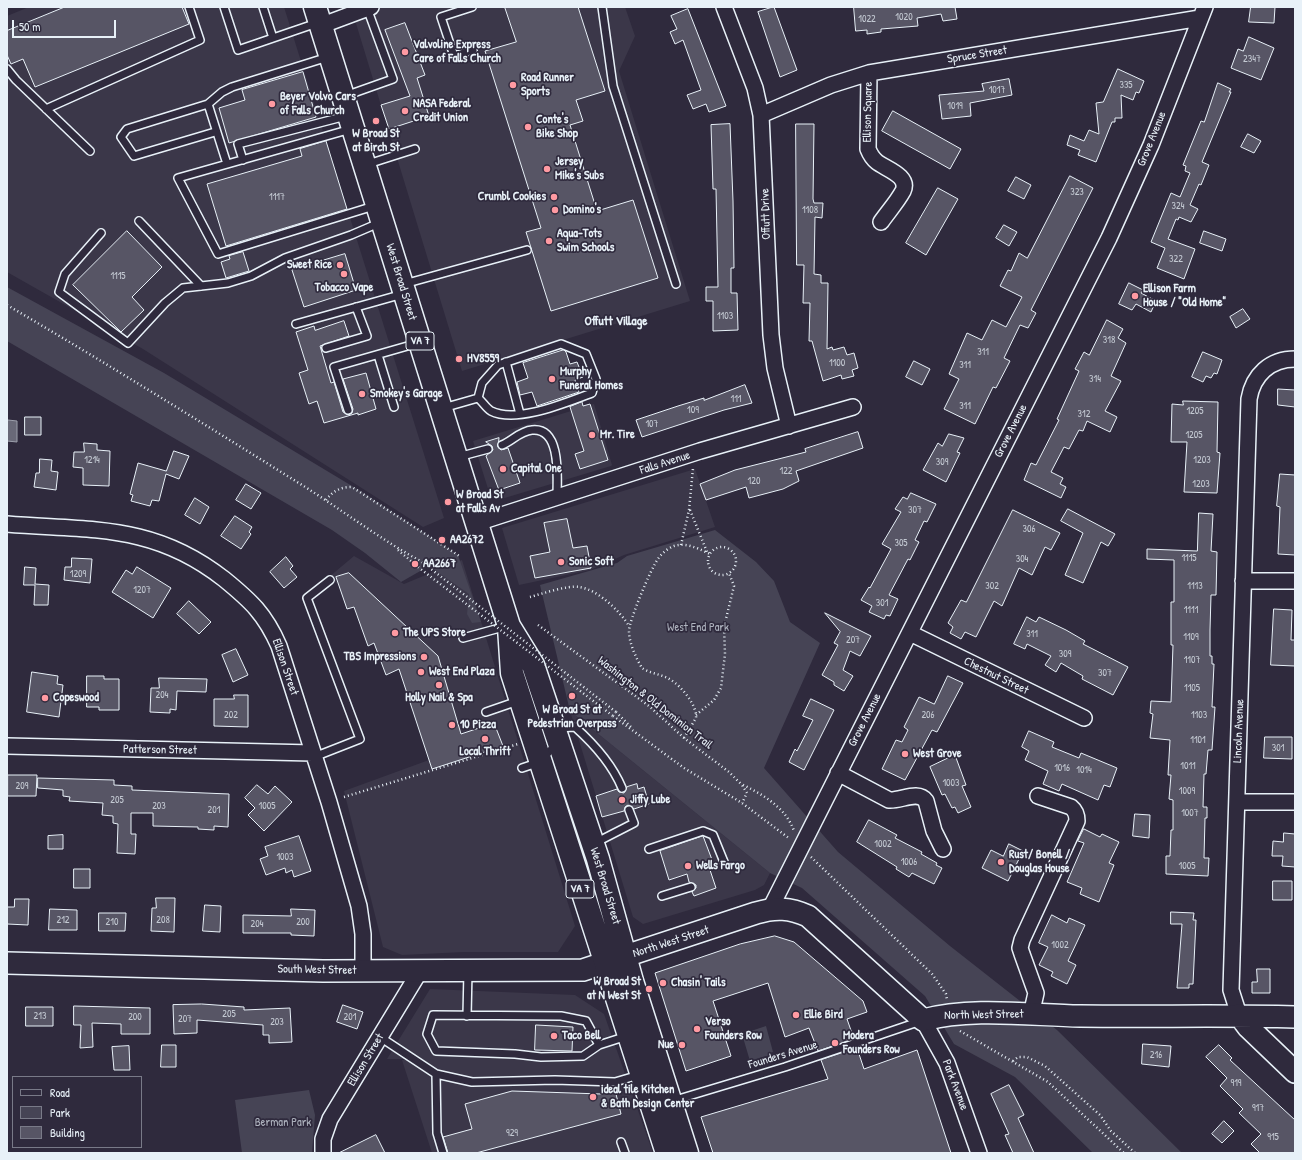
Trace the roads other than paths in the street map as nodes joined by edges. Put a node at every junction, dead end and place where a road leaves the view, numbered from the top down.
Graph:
1 (189, 7) edge
2 (224, 7) edge
3 (263, 7) edge
4 (472, 7) edge
5 (602, 7) edge
6 (724, 7) edge
7 (369, 8) edge
8 (1203, 12) edge
9 (318, 18) edge
10 (273, 38) junction
11 (473, 50) dead end
12 (330, 56) junction
13 (7, 69) edge
14 (868, 73) junction
15 (208, 104) junction
16 (46, 109) junction
17 (348, 114) junction
18 (761, 115) junction
19 (215, 132) junction
20 (415, 149) dead end
21 (90, 151) dead end
22 (244, 160) junction
23 (228, 164) junction
24 (364, 165) junction
25 (380, 213) junction
26 (138, 222) dead end
27 (881, 222) dead end
28 (101, 233) dead end
29 (527, 250) dead end
30 (676, 284) dead end
31 (201, 286) junction
32 (404, 289) junction
33 (356, 307) junction
34 (296, 324) dead end
35 (420, 343) junction
36 (326, 348) dead end
37 (378, 355) junction
38 (1295, 359) edge
39 (506, 362) junction
40 (478, 398) junction
41 (394, 407) dead end
42 (853, 407) dead end
43 (441, 409) junction
44 (348, 410) dead end
45 (520, 414) junction
46 (789, 426) junction
47 (502, 445) dead end
48 (488, 449) dead end
49 (457, 457) junction
50 (557, 497) junction
51 (477, 523) junction
52 (7, 524) edge
53 (330, 580) dead end
54 (1243, 581) junction
55 (1295, 581) edge
56 (509, 626) junction
57 (910, 634) junction
58 (463, 638) dead end
59 (520, 700) junction
60 (486, 712) dead end
61 (1084, 718) dead end
62 (556, 734) junction
63 (7, 746) edge
64 (313, 755) junction
65 (531, 765) junction
66 (838, 773) junction
67 (622, 788) dead end
68 (1038, 796) dead end
69 (1237, 802) junction
70 (1295, 802) edge
71 (629, 810) dead end
72 (592, 844) junction
73 (648, 849) dead end
74 (944, 849) dead end
75 (724, 862) dead end
76 (691, 887) dead end
77 (662, 896) dead end
78 (770, 909) junction
79 (626, 957) junction
80 (7, 963) edge
81 (605, 964) junction
82 (363, 971) junction
83 (420, 971) junction
84 (468, 971) junction
85 (1031, 1015) junction
86 (1239, 1015) junction
87 (467, 1016) junction
88 (1295, 1017) edge
89 (923, 1020) junction
90 (629, 1035) junction
91 (380, 1037) junction
92 (599, 1045) junction
93 (1295, 1072) edge
94 (436, 1074) junction
95 (641, 1075) junction
96 (672, 1101) junction
97 (621, 1142) dead end
98 (323, 1153) edge
99 (443, 1153) edge
100 (625, 1153) edge
101 (666, 1153) edge
102 (688, 1153) edge
103 (979, 1153) edge

1 - 16 lane
2 - 10 lane
3 - 10 lane
4 - 11 lane
5 - 30 lane
6 - 18 street, Offutt Drive
7 - 9 street
7 - 17 lane
8 - 14 street, Spruce Street
8 - 57 street, Grove Avenue
9 - 10 lane
9 - 12 main road, West Broad Street / VA 7
12 - 15 lane
12 - 17 main road, West Broad Street / VA 7
13 - 16 lane
14 - 18 street, Spruce Street
14 - 27 street, Ellison Square
15 - 19 lane
15 - 19 lane
16 - 21 lane
17 - 22 lane
17 - 22 lane
17 - 24 main road, West Broad Street / VA 7
18 - 46 street, Offutt Drive
19 - 23 lane
20 - 24 lane
22 - 23 lane
23 - 25 lane
24 - 25 main road, West Broad Street / VA 7
25 - 31 lane
25 - 32 main road, West Broad Street / VA 7
26 - 31 lane
28 - 31 lane
29 - 32 lane
32 - 33 lane
32 - 35 main road, West Broad Street / VA 7
33 - 34 lane
33 - 36 lane
35 - 37 lane
35 - 43 main road, West Broad Street / VA 7
37 - 41 lane
37 - 44 lane
38 - 54 street, Lincoln Avenue
39 - 40 lane
39 - 45 lane
39 - 45 lane
40 - 43 lane
40 - 45 lane
42 - 46 street, Falls Avenue
43 - 49 main road, West Broad Street / VA 7
46 - 50 street, Falls Avenue
47 - 50 lane
48 - 49 lane
49 - 51 main road, West Broad Street / VA 7
50 - 51 street, Falls Avenue
51 - 56 main road, West Broad Street / VA 7
52 - 64 street, Ellison Street
53 - 64 lane
54 - 55 street
54 - 69 street, Lincoln Avenue
56 - 58 lane
56 - 59 main road, West Broad Street / VA 7
56 - 62 main road, West Broad Street / VA 7
57 - 61 street, Chestnut Street
57 - 66 street, Grove Avenue
59 - 60 lane
59 - 65 main road, West Broad Street / VA 7
62 - 65 lane
62 - 67 lane
62 - 72 main road, West Broad Street / VA 7
63 - 64 street, Patterson Street
64 - 82 street, Ellison Street
65 - 81 main road, West Broad Street / VA 7
66 - 74 street
66 - 78 street, Grove Avenue
68 - 85 street
69 - 70 street
69 - 86 street, Lincoln Avenue
71 - 72 lane
72 - 79 main road, West Broad Street / VA 7
73 - 75 lane
76 - 77 lane
78 - 79 main road, North West Street
78 - 89 main road, North West Street
79 - 81 main road, South West Street
79 - 96 main road, West Broad Street / VA 7
80 - 82 main road, South West Street
81 - 84 main road, South West Street
81 - 90 main road, West Broad Street / VA 7
82 - 83 main road, South West Street
83 - 84 main road, South West Street
83 - 91 street, Ellison Street
84 - 87 lane
85 - 86 main road, North West Street
85 - 89 main road, North West Street
86 - 88 main road, North West Street
86 - 93 main road, Lincoln Avenue
87 - 92 lane
87 - 92 lane
89 - 96 lane, Founders Avenue
89 - 103 street, Park Avenue
90 - 92 lane
90 - 95 main road, West Broad Street / VA 7
91 - 94 lane
91 - 98 street, Ellison Street
94 - 95 lane
94 - 99 lane
95 - 101 main road, West Broad Street / VA 7
96 - 102 main road, West Broad Street / VA 7
97 - 100 lane

